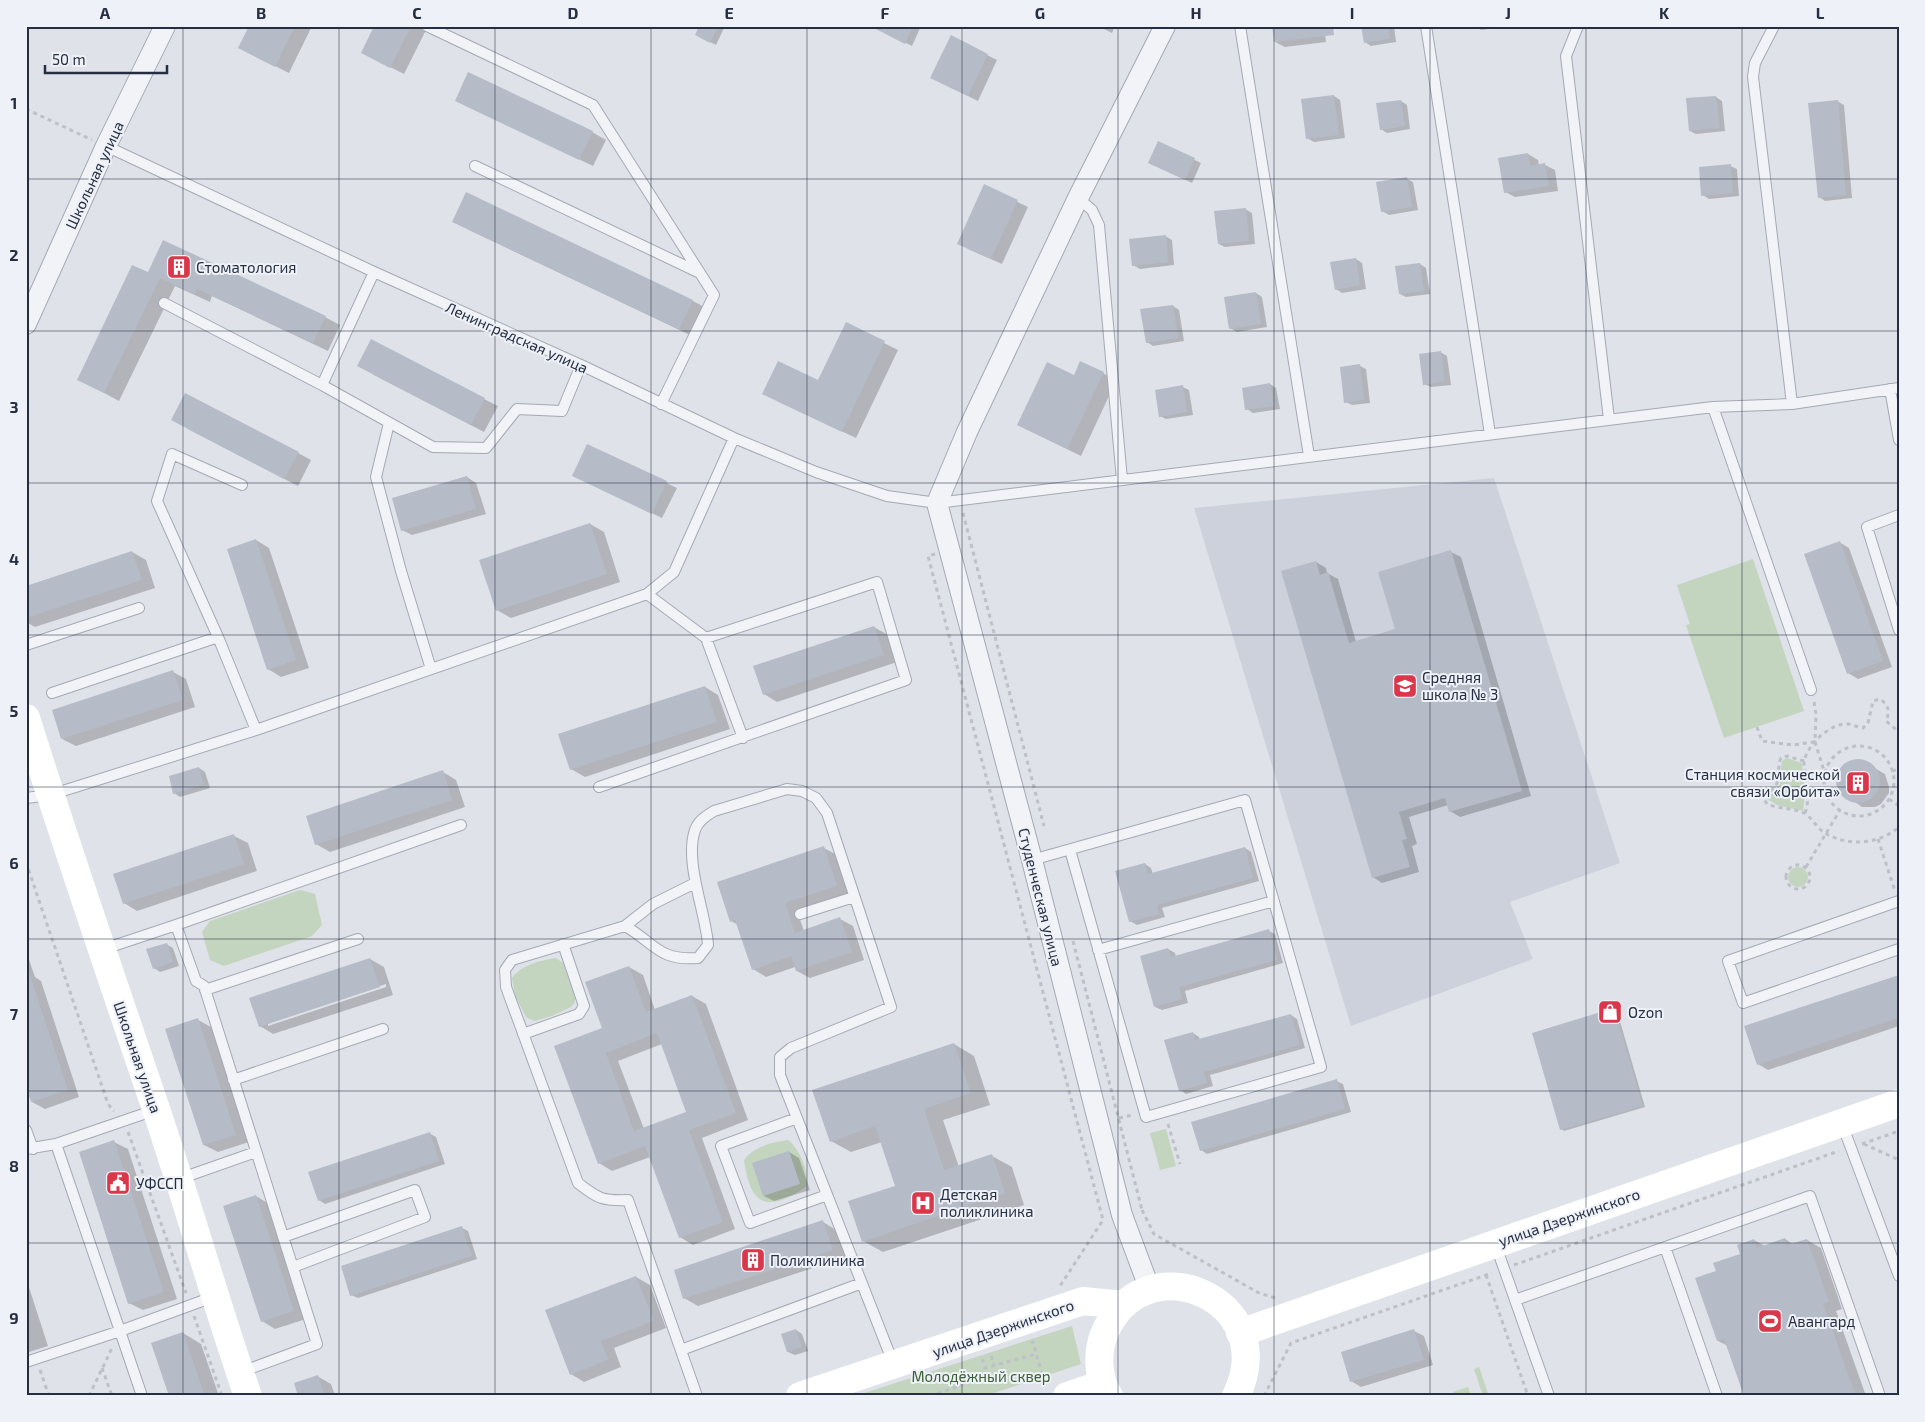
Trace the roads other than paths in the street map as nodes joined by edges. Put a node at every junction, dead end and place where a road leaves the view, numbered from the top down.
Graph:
1 (165, 26) edge
2 (427, 26) edge
3 (1165, 26) edge
4 (1240, 26) edge
5 (1426, 26) edge
6 (1578, 26) edge
7 (1774, 26) edge
8 (106, 146) junction
9 (476, 166) dead end
10 (1078, 198) junction
11 (374, 272) junction
12 (701, 274) junction
13 (164, 303) dead end
14 (26, 324) edge
15 (581, 365) junction
16 (322, 385) junction
17 (1894, 388) edge
18 (661, 404) junction
19 (1792, 404) junction
20 (1712, 407) junction
21 (1609, 419) junction
22 (389, 423) junction
23 (1490, 434) junction
24 (734, 438) junction
25 (1899, 440) edge
26 (1309, 456) junction
27 (1122, 480) junction
28 (242, 485) dead end
29 (937, 503) junction
30 (1899, 516) edge
31 (647, 594) junction
32 (139, 608) dead end
33 (1899, 630) edge
34 (218, 637) junction
35 (706, 638) junction
36 (26, 646) edge
37 (431, 669) junction
38 (1811, 690) road end
39 (52, 694) dead end
40 (26, 718) edge
41 (256, 730) junction
42 (743, 738) junction
43 (599, 788) dead end
44 (38, 796) edge
45 (461, 825) dead end
46 (1070, 850) junction
47 (1032, 860) junction
48 (695, 883) junction
49 (854, 897) junction
50 (1274, 901) junction
51 (1899, 901) edge
52 (800, 914) dead end
53 (176, 925) junction
54 (625, 926) junction
55 (358, 939) dead end
56 (563, 944) junction
57 (1899, 949) edge
58 (101, 950) junction
59 (1098, 950) junction
60 (205, 990) junction
61 (383, 1029) dead end
62 (523, 1034) junction
63 (233, 1080) junction
64 (1899, 1103) edge
65 (156, 1110) junction
66 (797, 1118) junction
67 (26, 1130) edge
68 (1846, 1135) junction
69 (56, 1144) junction
70 (29, 1149) edge
71 (256, 1152) junction
72 (178, 1180) junction
73 (827, 1195) junction
74 (283, 1237) junction
75 (1495, 1243) junction
76 (1665, 1247) junction
77 (293, 1267) junction
78 (1899, 1276) edge
79 (862, 1283) junction
80 (1150, 1290) junction
81 (214, 1296) junction
82 (1515, 1300) junction
83 (1124, 1305) junction
84 (120, 1331) junction
85 (1240, 1333) junction
86 (680, 1350) junction
87 (31, 1360) edge
88 (894, 1365) junction
89 (244, 1384) edge
90 (1106, 1390) edge
91 (142, 1396) edge
92 (697, 1396) edge
93 (800, 1396) edge
94 (1067, 1396) edge
95 (1236, 1396) edge
96 (1549, 1396) edge
97 (1717, 1396) edge
98 (1880, 1396) edge

1 - 8 street, Школьная улица
2 - 12 lane
3 - 10 street
4 - 26 lane
5 - 23 lane
6 - 21 lane
7 - 19 lane
8 - 11 lane, Ленинградская улица
8 - 14 street, Школьная улица
9 - 12 lane
10 - 27 lane
10 - 29 street
11 - 15 lane, Ленинградская улица
11 - 16 lane
12 - 18 lane
13 - 16 lane
15 - 18 lane, Ленинградская улица
15 - 22 lane
16 - 22 lane
17 - 19 lane, Ленинградская улица
17 - 25 lane
18 - 24 lane, Ленинградская улица
19 - 20 lane, Ленинградская улица
20 - 21 lane, Ленинградская улица
20 - 38 lane
21 - 23 lane, Ленинградская улица
22 - 37 lane
23 - 26 lane, Ленинградская улица
24 - 29 lane, Ленинградская улица
24 - 31 lane
26 - 27 lane, Ленинградская улица
27 - 29 lane, Ленинградская улица
28 - 34 lane
29 - 47 street, Студенческая улица
30 - 33 lane
31 - 35 lane
31 - 37 lane
32 - 36 lane
34 - 39 lane
34 - 41 lane
35 - 42 lane
35 - 42 lane
37 - 41 lane
40 - 44 street, Школьная улица
41 - 44 lane
42 - 43 lane
44 - 58 street, Школьная улица
45 - 53 lane
46 - 47 lane
46 - 50 lane
46 - 59 lane
47 - 80 street, Студенческая улица
48 - 49 lane
48 - 54 lane
48 - 54 lane
49 - 52 lane
49 - 66 lane
50 - 59 lane
50 - 59 lane
51 - 57 lane
53 - 58 lane
53 - 60 lane
54 - 56 lane
55 - 60 lane
56 - 62 lane
56 - 62 lane
58 - 65 street, Школьная улица
60 - 63 lane
61 - 63 lane
62 - 86 lane
63 - 71 lane
64 - 68 street, улица Дзержинского
65 - 69 lane
65 - 72 street, Школьная улица
66 - 73 lane
66 - 73 lane
67 - 70 lane
68 - 75 street, улица Дзержинского
68 - 78 lane
69 - 70 lane
69 - 84 lane
71 - 72 lane
71 - 74 lane
72 - 81 street, Школьная улица
73 - 79 lane
74 - 77 lane
74 - 77 lane
75 - 82 lane
75 - 85 street, улица Дзержинского
76 - 82 lane
76 - 97 lane
76 - 98 lane
77 - 89 lane
79 - 86 lane
79 - 88 lane
80 - 83 street
80 - 85 street
81 - 84 lane
81 - 89 street, Школьная улица
82 - 96 lane
83 - 88 street, улица Дзержинского
83 - 90 street
84 - 87 lane
84 - 91 lane
85 - 95 street
86 - 92 lane
88 - 93 street, улица Дзержинского
90 - 94 street

